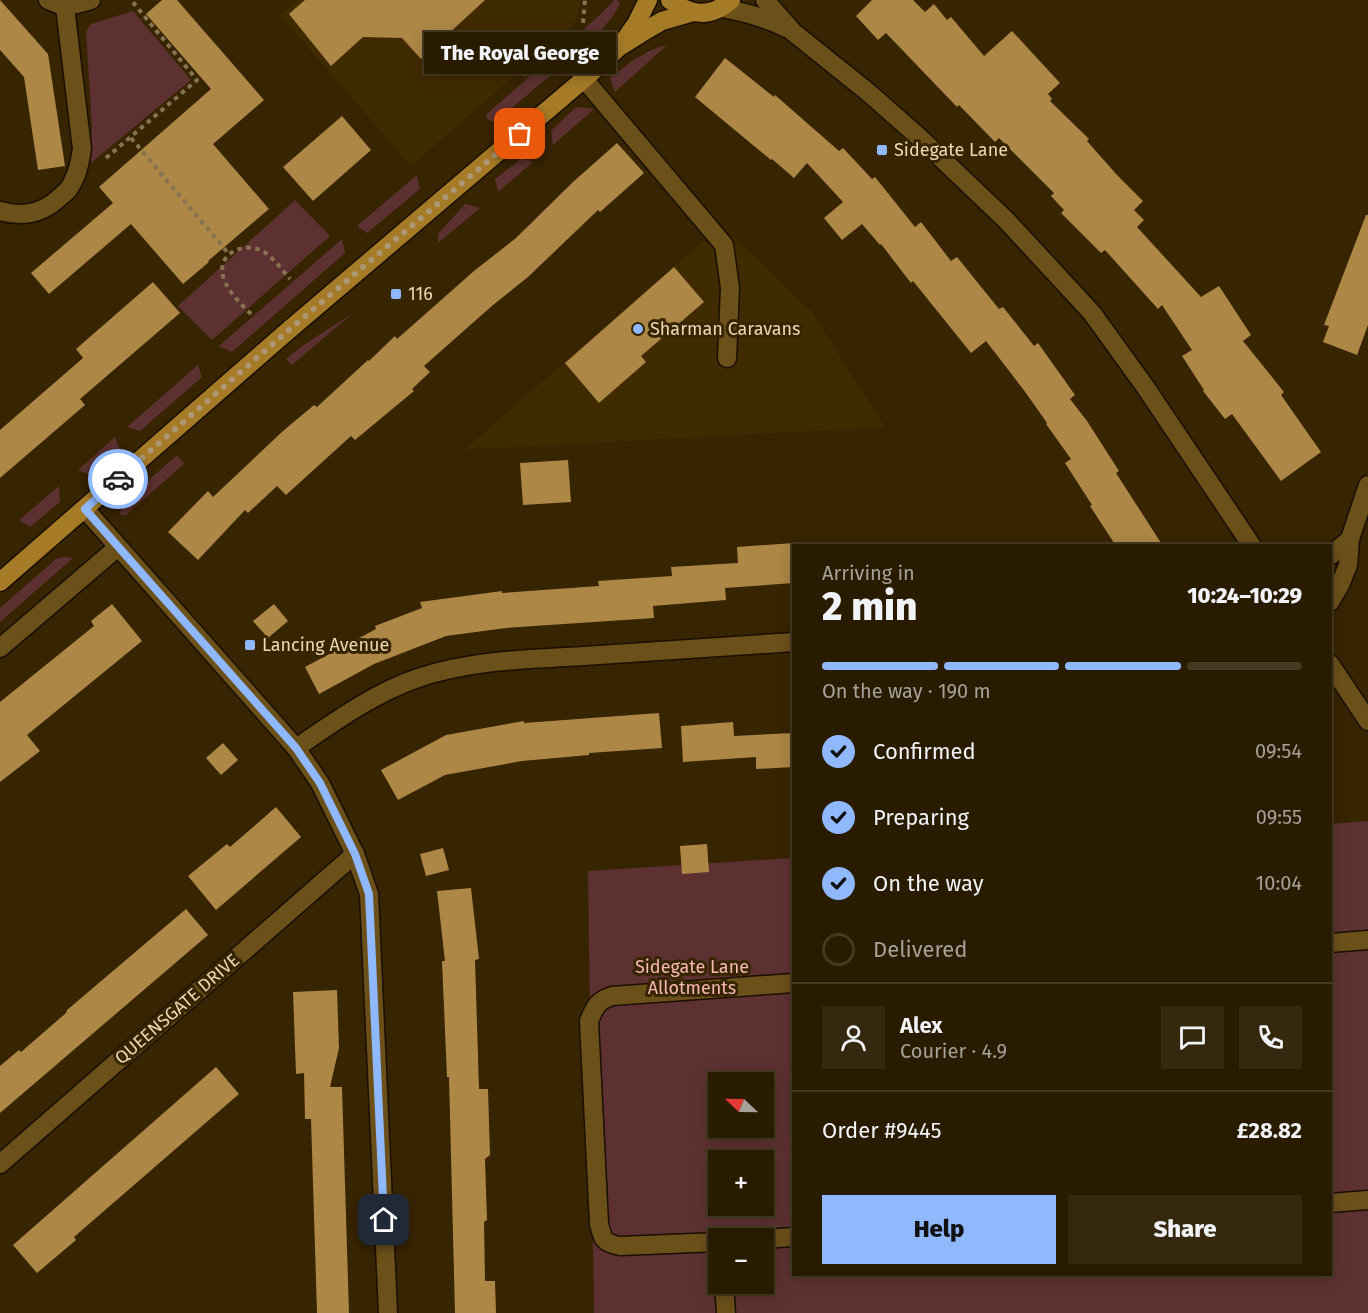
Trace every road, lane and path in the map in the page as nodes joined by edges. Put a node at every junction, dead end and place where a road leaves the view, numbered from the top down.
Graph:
1 (48, 0) edge
2 (91, 0) edge
3 (130, 0) edge
4 (585, 0) edge
5 (648, 0) edge
6 (670, 0) edge
7 (765, 0) edge
8 (726, 4) edge
9 (65, 7) junction
10 (693, 12) junction
11 (583, 23) dead end
12 (793, 32) junction
13 (619, 47) junction
14 (584, 79) junction
15 (131, 138) junction
16 (105, 159) dead end
17 (0, 212) edge
18 (229, 254) junction
19 (290, 279) dead end
20 (250, 314) dead end
21 (727, 358) dead end
22 (1368, 485) edge
23 (85, 509) junction
24 (1350, 539) junction
25 (1251, 544) edge
26 (118, 547) junction
27 (1332, 554) edge
28 (0, 582) edge
29 (1332, 599) edge
30 (792, 642) edge
31 (0, 648) edge
32 (1332, 667) edge
33 (1368, 721) edge
34 (296, 748) junction
35 (355, 854) junction
36 (1368, 940) edge
37 (1332, 943) edge
38 (792, 983) edge
39 (0, 1164) edge
40 (1368, 1200) edge
41 (1332, 1203) edge
42 (792, 1237) edge
43 (774, 1238) edge
44 (708, 1242) edge
45 (725, 1294) edge
46 (388, 1313) edge
47 (726, 1313) edge

1 - 9 street
2 - 9 street
3 - 15 path
4 - 11 path
5 - 13 main road
6 - 10 main road
7 - 12 street
8 - 10 main road
8 - 12 street
9 - 17 street
10 - 13 main road
12 - 25 street
13 - 14 main road
14 - 21 street
14 - 23 main road
15 - 16 path
15 - 18 path
18 - 19 path
18 - 20 path
22 - 24 street
23 - 26 street
23 - 28 main road
24 - 27 street
24 - 29 street
26 - 31 street
26 - 34 street
30 - 34 street
32 - 33 street
34 - 35 street
35 - 39 street, QUEENSGATE DRIVE
35 - 46 street
36 - 37 street
38 - 44 street
40 - 41 street
42 - 43 street
45 - 47 street

